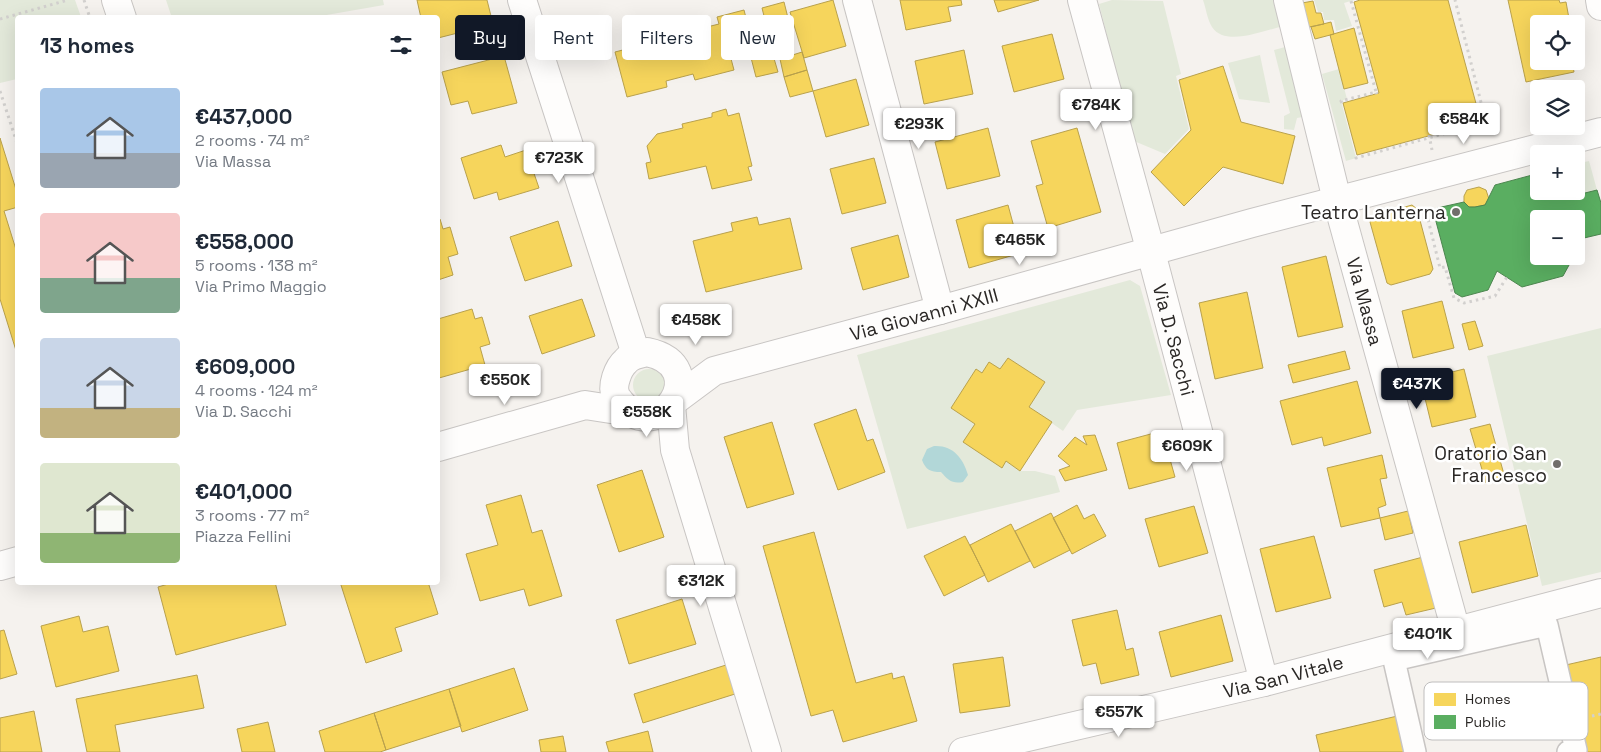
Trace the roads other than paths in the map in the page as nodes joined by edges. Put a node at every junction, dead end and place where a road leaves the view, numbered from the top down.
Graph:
1 (116, 0) edge
2 (522, 0) edge
3 (857, 0) edge
4 (1082, 0) edge
5 (1288, 0) edge
6 (1600, 0) edge
7 (1601, 6) edge
8 (121, 15) edge
9 (1601, 132) edge
10 (1337, 200) junction
11 (1151, 251) junction
12 (940, 310) junction
13 (636, 354) junction
14 (670, 362) junction
15 (714, 371) junction
16 (615, 379) junction
17 (673, 402) junction
18 (584, 405) junction
19 (637, 414) junction
20 (440, 447) edge
21 (675, 450) junction
22 (15, 562) edge
23 (0, 566) edge
24 (1601, 593) edge
25 (1456, 631) junction
26 (1264, 682) junction
27 (1560, 682) edge
28 (1574, 740) edge
29 (767, 752) edge
30 (963, 752) edge
31 (1415, 752) edge
32 (1568, 752) edge

1 - 8 street
2 - 13 street
3 - 12 street
4 - 11 street, Via D. Sacchi
5 - 10 street, Via Massa
6 - 7 street
9 - 10 street, Via Giovanni XXIII
10 - 11 street, Via Giovanni XXIII
10 - 25 street, Via Massa
11 - 12 street, Via Giovanni XXIII
11 - 26 street, Via D. Sacchi
12 - 15 street, Via Giovanni XXIII
13 - 14 street
13 - 16 street
14 - 15 street, Via Giovanni XXIII
14 - 17 street
15 - 17 street, Via Giovanni XXIII
16 - 18 street
16 - 19 street
17 - 19 street
17 - 21 street
18 - 19 street
18 - 20 street
19 - 21 street
21 - 29 street
22 - 23 street
24 - 25 street, Via San Vitale
25 - 26 street, Via San Vitale
26 - 30 street, Via San Vitale
27 - 31 street
28 - 32 street

